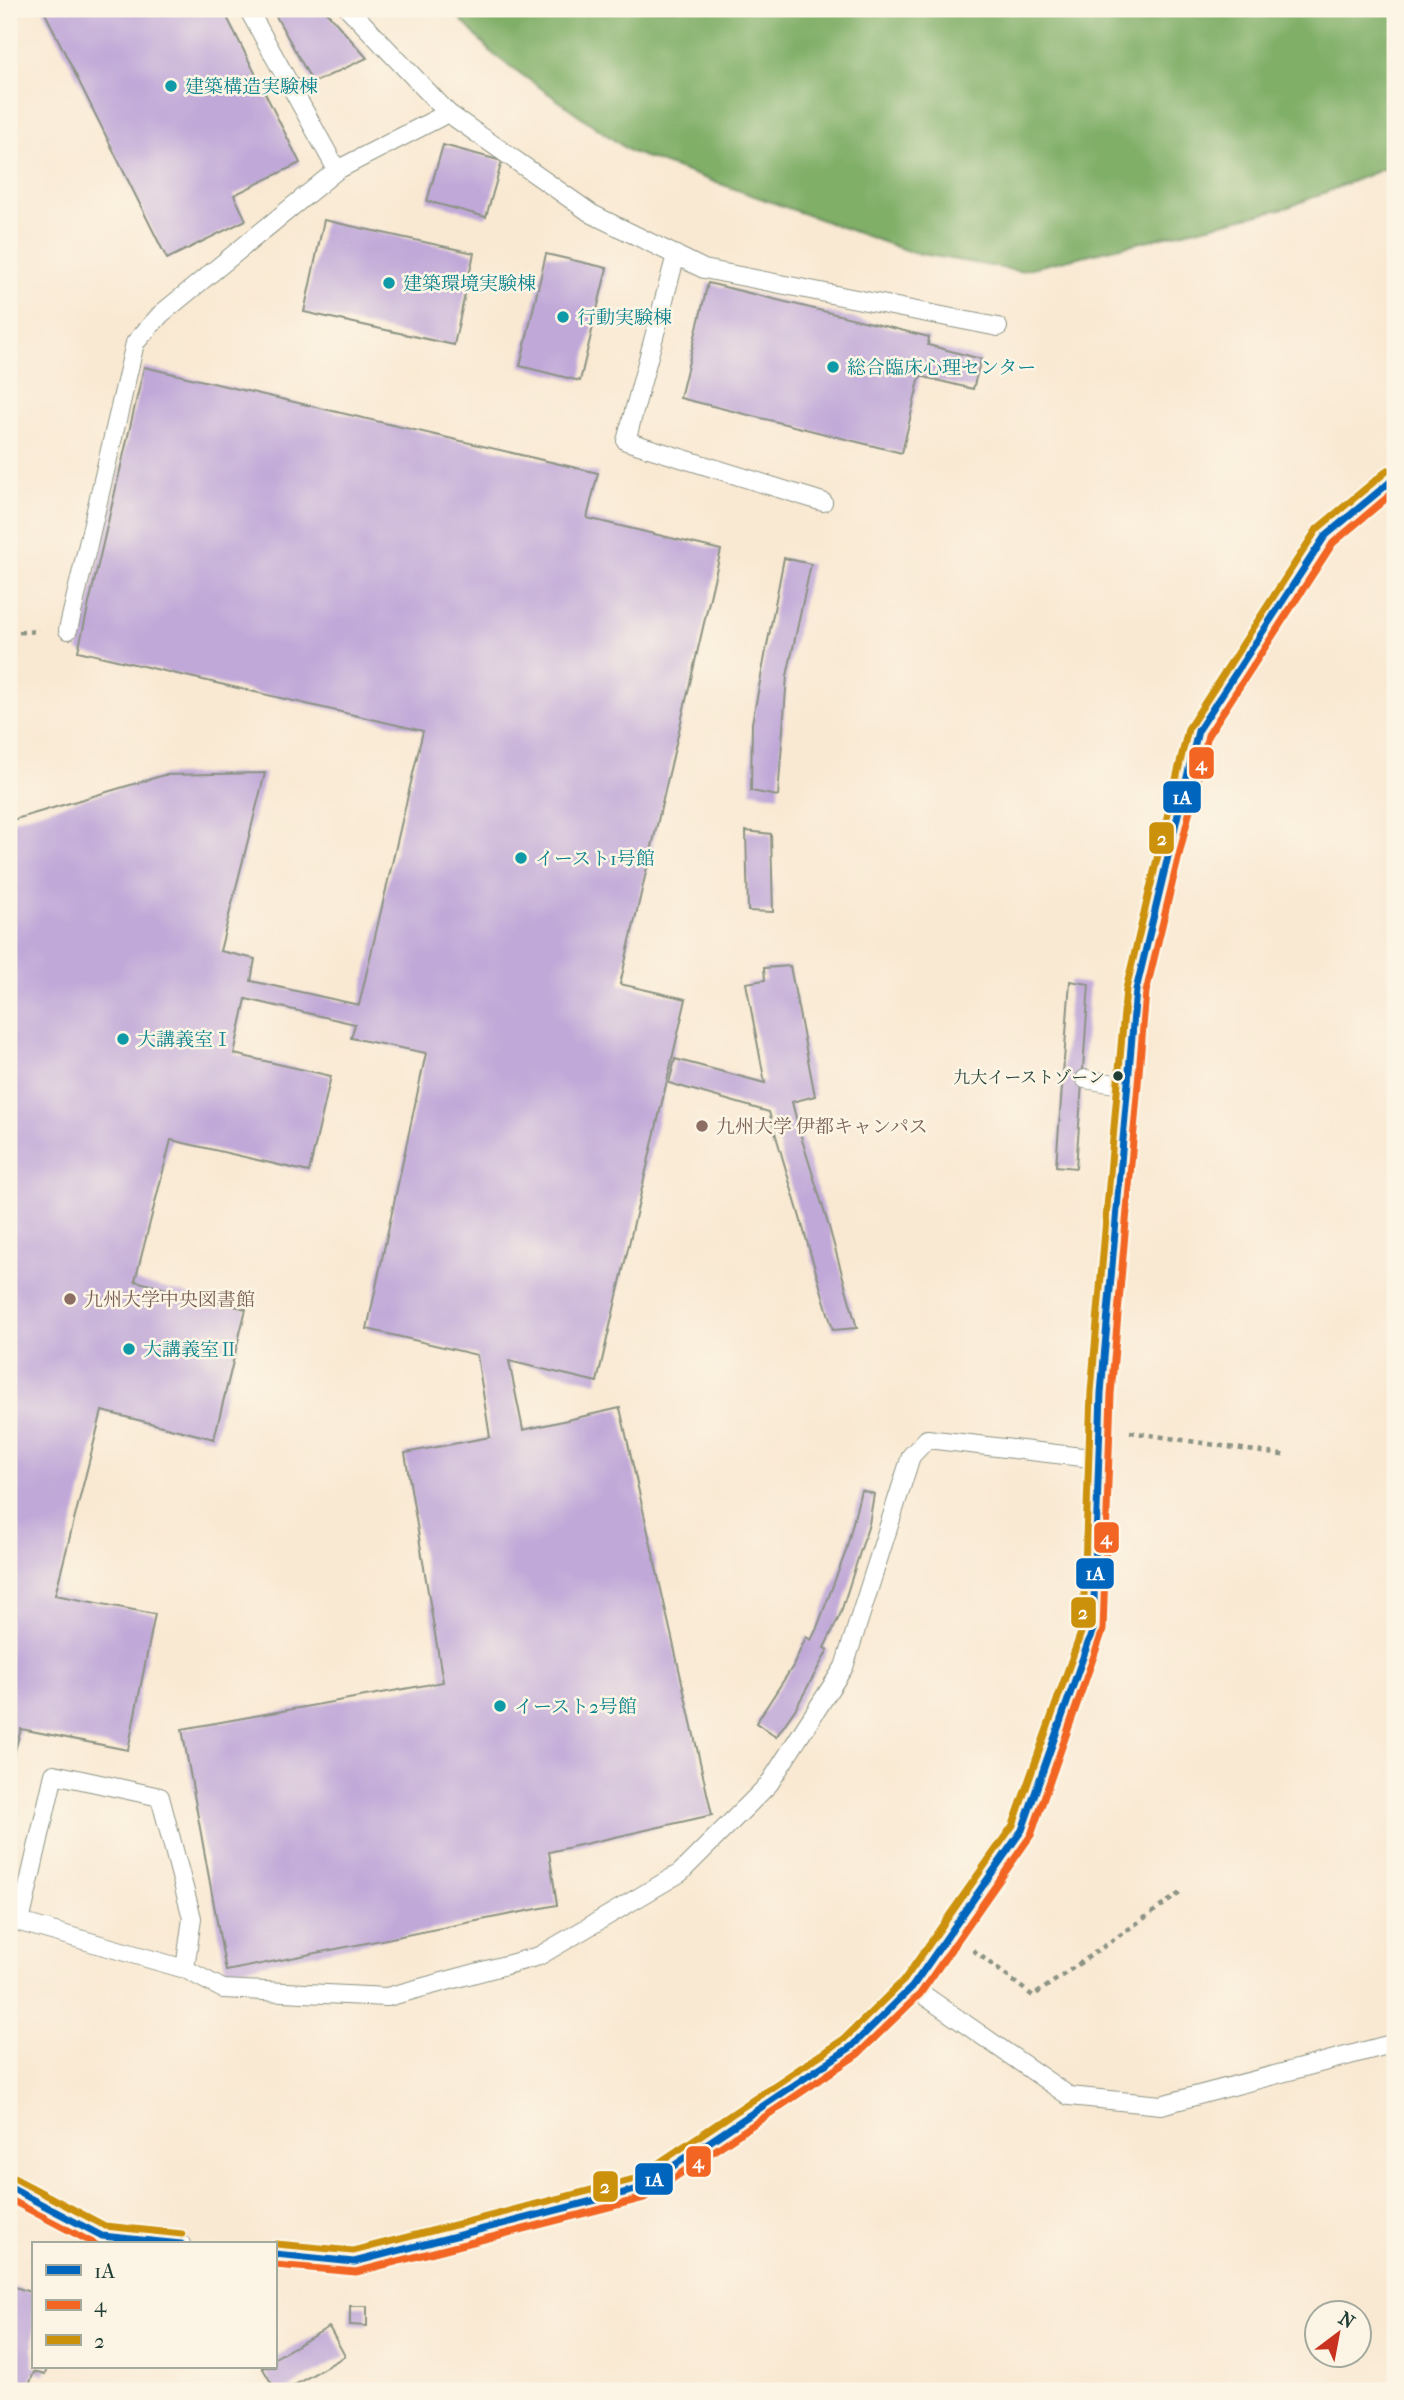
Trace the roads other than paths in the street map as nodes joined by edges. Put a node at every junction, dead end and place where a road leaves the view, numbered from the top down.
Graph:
1 (248, 9) edge
2 (349, 9) edge
3 (448, 113) junction
4 (338, 170) junction
5 (676, 255) junction
6 (998, 327) dead end
7 (1395, 478) edge
8 (823, 502) dead end
9 (68, 630) dead end
10 (1085, 1079) dead end
11 (1127, 1086) junction
12 (1099, 1458) junction
13 (185, 1969) junction
14 (912, 1987) junction
15 (1395, 2043) edge
16 (9, 2187) edge
17 (161, 2242) edge
18 (276, 2254) edge

1 - 4 lane
2 - 3 lane
3 - 4 lane
3 - 5 lane
4 - 9 lane
5 - 6 lane
5 - 8 lane
7 - 11 lane
10 - 11 lane
11 - 12 lane
12 - 13 lane
12 - 14 lane
13 - 13 lane
14 - 15 lane
14 - 18 lane
16 - 17 lane

